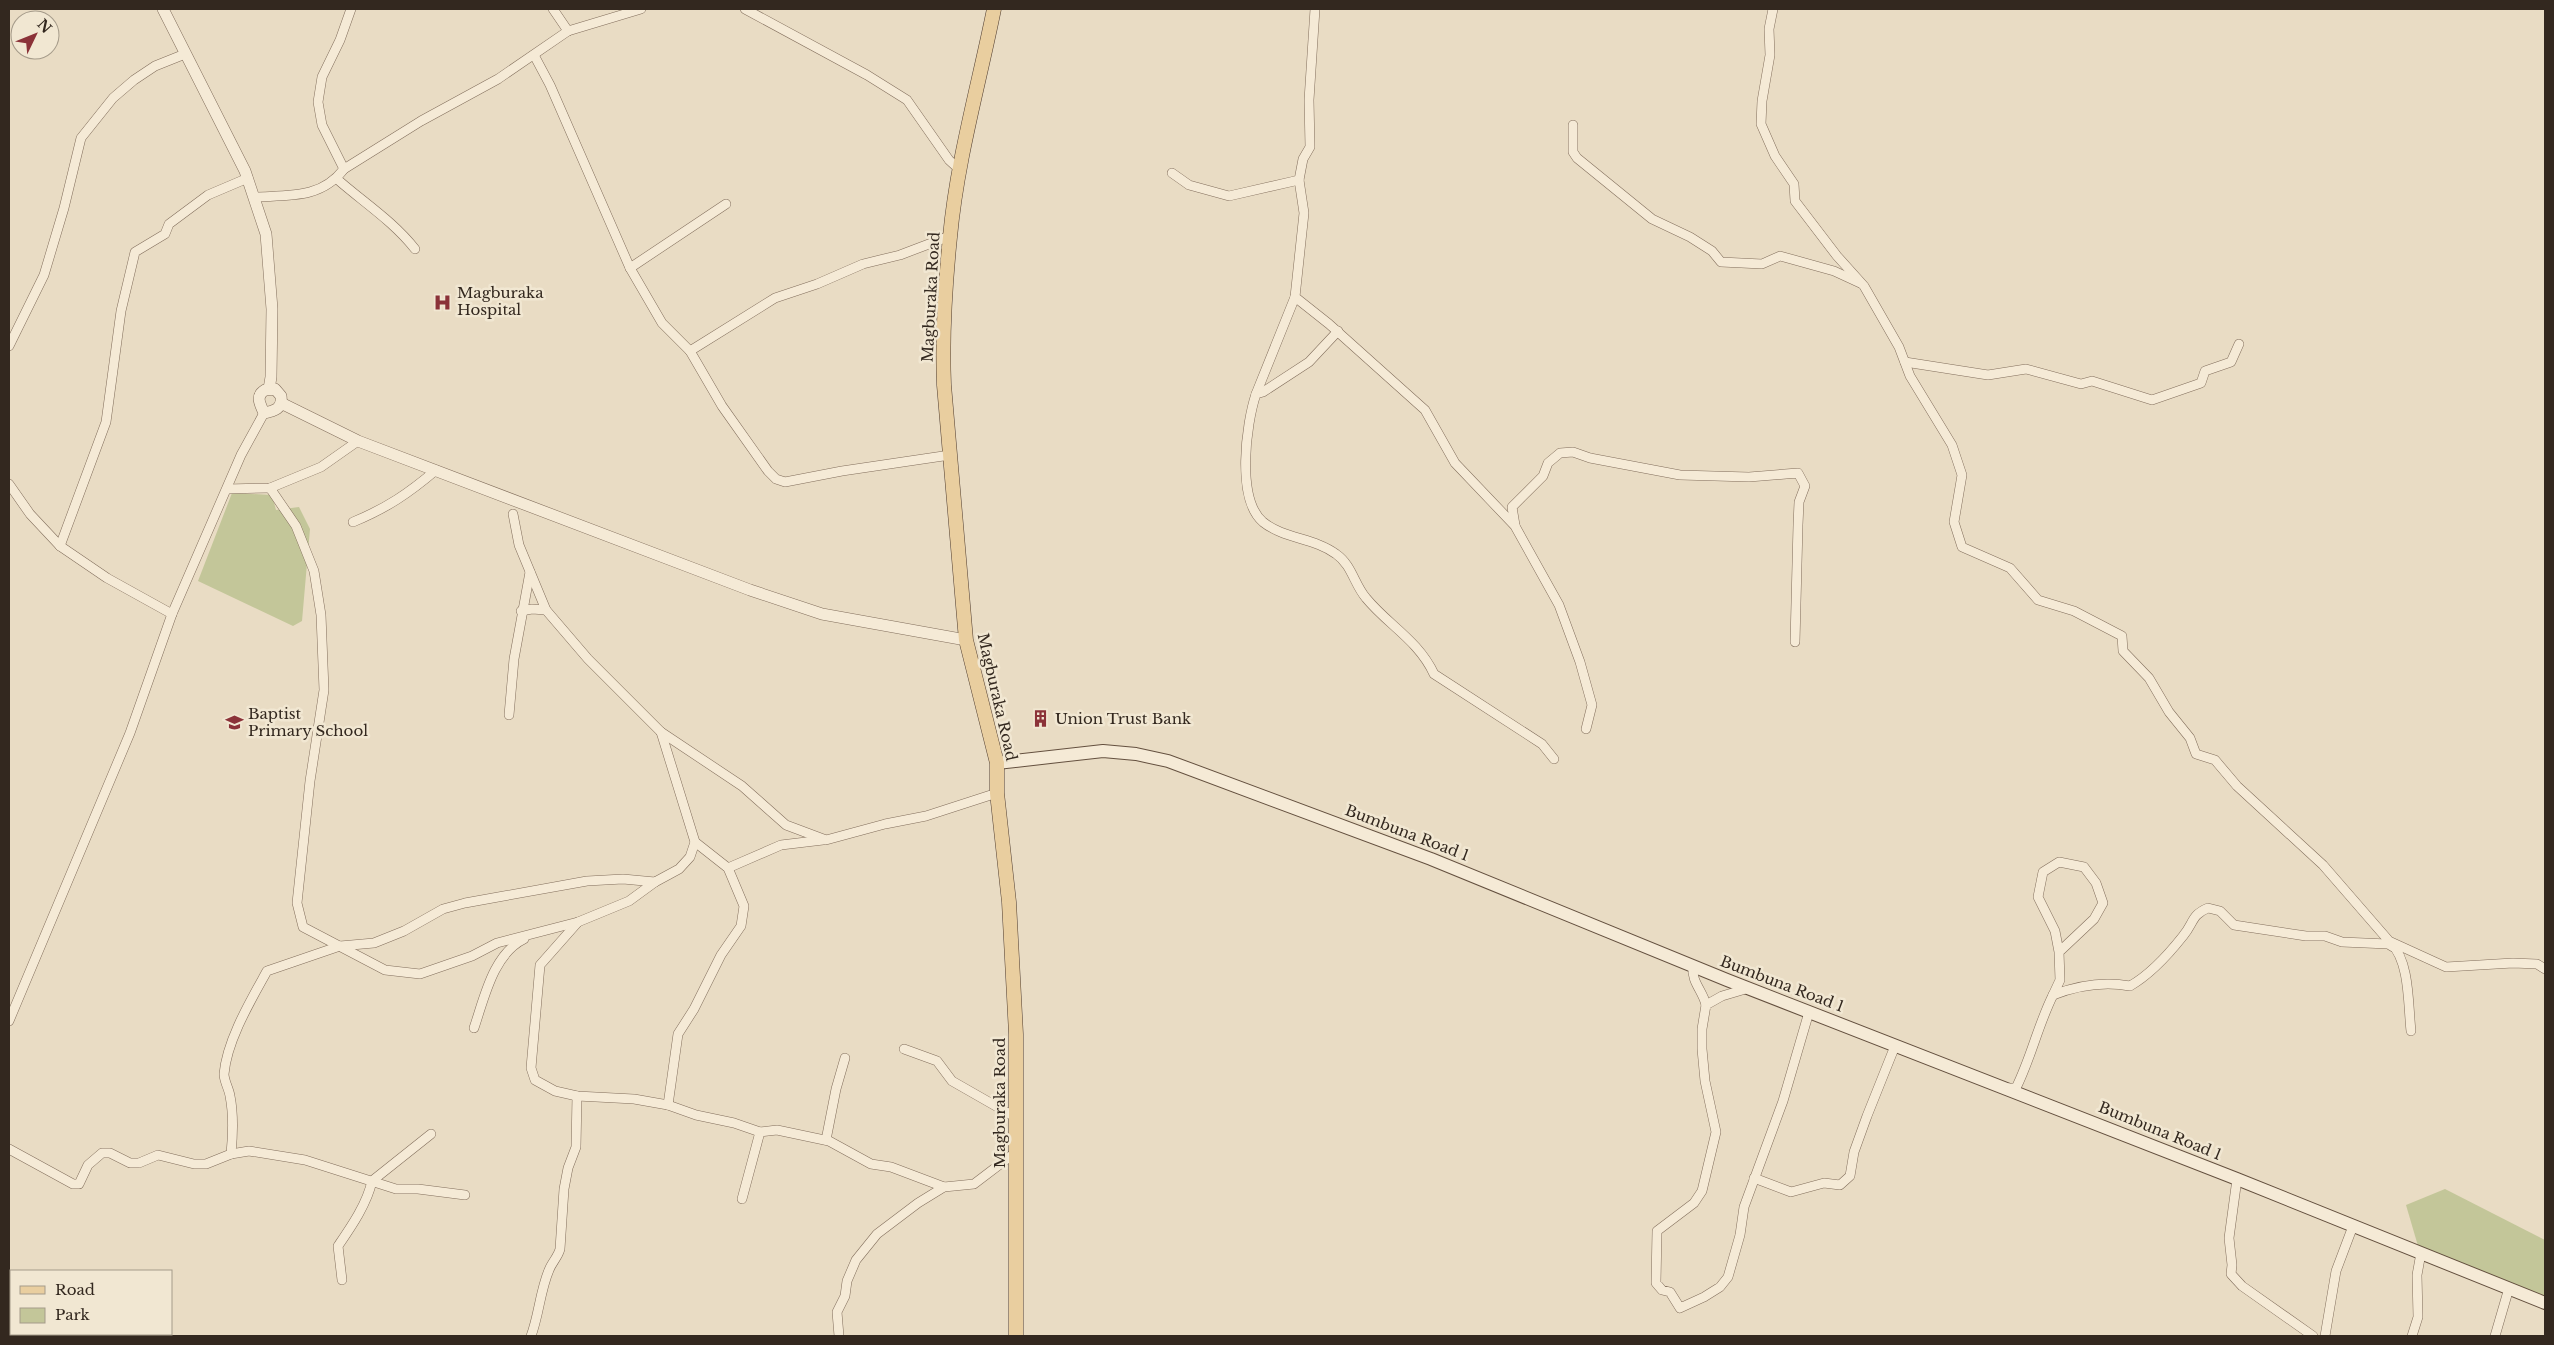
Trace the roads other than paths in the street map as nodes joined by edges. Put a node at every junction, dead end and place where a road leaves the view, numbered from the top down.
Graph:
1 (163, 9) edge
2 (351, 9) edge
3 (553, 9) edge
4 (641, 9) edge
5 (745, 9) edge
6 (994, 9) edge
7 (1315, 9) edge
8 (1773, 9) edge
9 (568, 31) junction
10 (185, 54) junction
11 (534, 55) junction
12 (1573, 125) dead end
13 (344, 169) junction
14 (960, 170) junction
15 (1172, 173) dead end
16 (248, 178) junction
17 (337, 179) junction
18 (1299, 180) junction
19 (254, 197) junction
20 (726, 204) dead end
21 (950, 236) junction
22 (415, 249) dead end
23 (630, 268) junction
24 (1864, 286) junction
25 (1294, 297) junction
26 (1338, 331) junction
27 (2239, 344) dead end
28 (9, 346) edge
29 (690, 350) junction
30 (1905, 362) junction
31 (269, 389) junction
32 (1256, 394) junction
33 (281, 403) junction
34 (264, 413) junction
35 (358, 441) junction
36 (950, 454) junction
37 (436, 470) junction
38 (9, 484) edge
39 (270, 488) junction
40 (227, 489) junction
41 (1490, 500) junction
42 (1512, 506) junction
43 (513, 514) dead end
44 (354, 522) dead end
45 (1516, 526) junction
46 (60, 546) junction
47 (530, 572) junction
48 (546, 610) junction
49 (521, 612) junction
50 (172, 614) junction
51 (966, 640) junction
52 (1794, 642) dead end
53 (509, 715) dead end
54 (1586, 729) dead end
55 (661, 732) junction
56 (1554, 759) dead end
57 (997, 763) junction
58 (997, 793) junction
59 (826, 840) junction
60 (695, 842) junction
61 (728, 868) junction
62 (655, 882) junction
63 (578, 922) junction
64 (533, 935) junction
65 (2389, 941) junction
66 (340, 946) junction
67 (2398, 950) junction
68 (2059, 952) junction
69 (1693, 966) junction
70 (2545, 969) edge
71 (1749, 988) junction
72 (2053, 995) junction
73 (1706, 1005) junction
74 (1809, 1012) junction
75 (9, 1021) edge
76 (474, 1028) dead end
77 (2411, 1031) dead end
78 (1895, 1046) junction
79 (904, 1049) dead end
80 (845, 1058) dead end
81 (2006, 1088) junction
82 (577, 1096) junction
83 (668, 1105) junction
84 (1016, 1117) junction
85 (760, 1132) junction
86 (430, 1134) dead end
87 (826, 1140) junction
88 (9, 1149) edge
89 (1016, 1152) junction
90 (231, 1154) junction
91 (1754, 1178) junction
92 (2237, 1179) junction
93 (372, 1181) junction
94 (944, 1187) junction
95 (465, 1196) dead end
96 (742, 1199) dead end
97 (2353, 1226) junction
98 (2421, 1253) junction
99 (342, 1280) dead end
100 (2509, 1288) junction
101 (2545, 1303) edge
102 (531, 1336) edge
103 (839, 1336) edge
104 (1016, 1336) edge
105 (2313, 1336) edge
106 (2325, 1336) edge
107 (2412, 1336) edge
108 (2495, 1336) edge

1 - 10 street
2 - 13 street
3 - 9 street
4 - 9 street
5 - 14 street
6 - 14 main road, Magburaka Road
7 - 18 street
8 - 24 street
9 - 11 street
10 - 16 street
10 - 28 street
11 - 13 street
11 - 23 street
12 - 24 street
13 - 17 street
14 - 21 main road, Magburaka Road
15 - 18 street
16 - 19 street
16 - 46 street
17 - 19 street
17 - 22 street
18 - 25 street
19 - 31 street
20 - 23 street
21 - 29 street
21 - 36 main road, Magburaka Road
23 - 29 street
24 - 30 street
25 - 26 street
25 - 32 street
26 - 32 street
26 - 41 street
27 - 30 street
29 - 36 street
30 - 65 street
31 - 33 street
31 - 34 street
32 - 56 street
33 - 34 street
33 - 35 street
34 - 40 street
35 - 37 street
35 - 39 street
36 - 51 main road, Magburaka Road
37 - 44 street
37 - 51 street
38 - 46 street
39 - 40 street
39 - 66 street
40 - 50 street
41 - 42 street
41 - 45 street
42 - 45 street
42 - 52 street
43 - 47 street
45 - 54 street
46 - 50 street
47 - 48 street
47 - 49 street
48 - 49 street
48 - 55 street
49 - 53 street
50 - 75 street
51 - 57 main road, Magburaka Road
55 - 59 street
55 - 60 street
57 - 58 main road, Magburaka Road
57 - 69 main road, Bumbuna Road 1
58 - 59 street
58 - 84 main road, Magburaka Road
59 - 61 street
60 - 61 street
60 - 62 street
61 - 83 street
62 - 63 street
62 - 66 street
63 - 64 street
63 - 82 street
64 - 66 street
64 - 76 street
65 - 67 street
65 - 70 street
66 - 90 street
67 - 72 street
67 - 77 street
68 - 68 street
68 - 72 street
69 - 71 main road, Bumbuna Road 1
69 - 73 street
71 - 73 street
71 - 74 main road, Bumbuna Road 1
72 - 81 street
73 - 91 street
74 - 78 main road, Bumbuna Road 1
74 - 91 street
78 - 81 main road, Bumbuna Road 1
78 - 91 street
79 - 84 street
80 - 87 street
81 - 92 main road, Bumbuna Road 1
82 - 83 street
82 - 102 street
83 - 85 street
84 - 89 main road, Magburaka Road
85 - 87 street
85 - 96 street
86 - 93 street
87 - 94 street
88 - 90 street
89 - 94 street
89 - 104 main road, Magburaka Road
90 - 93 street
92 - 97 main road, Bumbuna Road 1
92 - 105 street
93 - 95 street
93 - 99 street
94 - 103 street
97 - 98 main road, Bumbuna Road 1
97 - 106 street
98 - 100 main road, Bumbuna Road 1
98 - 107 street
100 - 101 main road, Bumbuna Road 1
100 - 108 street

